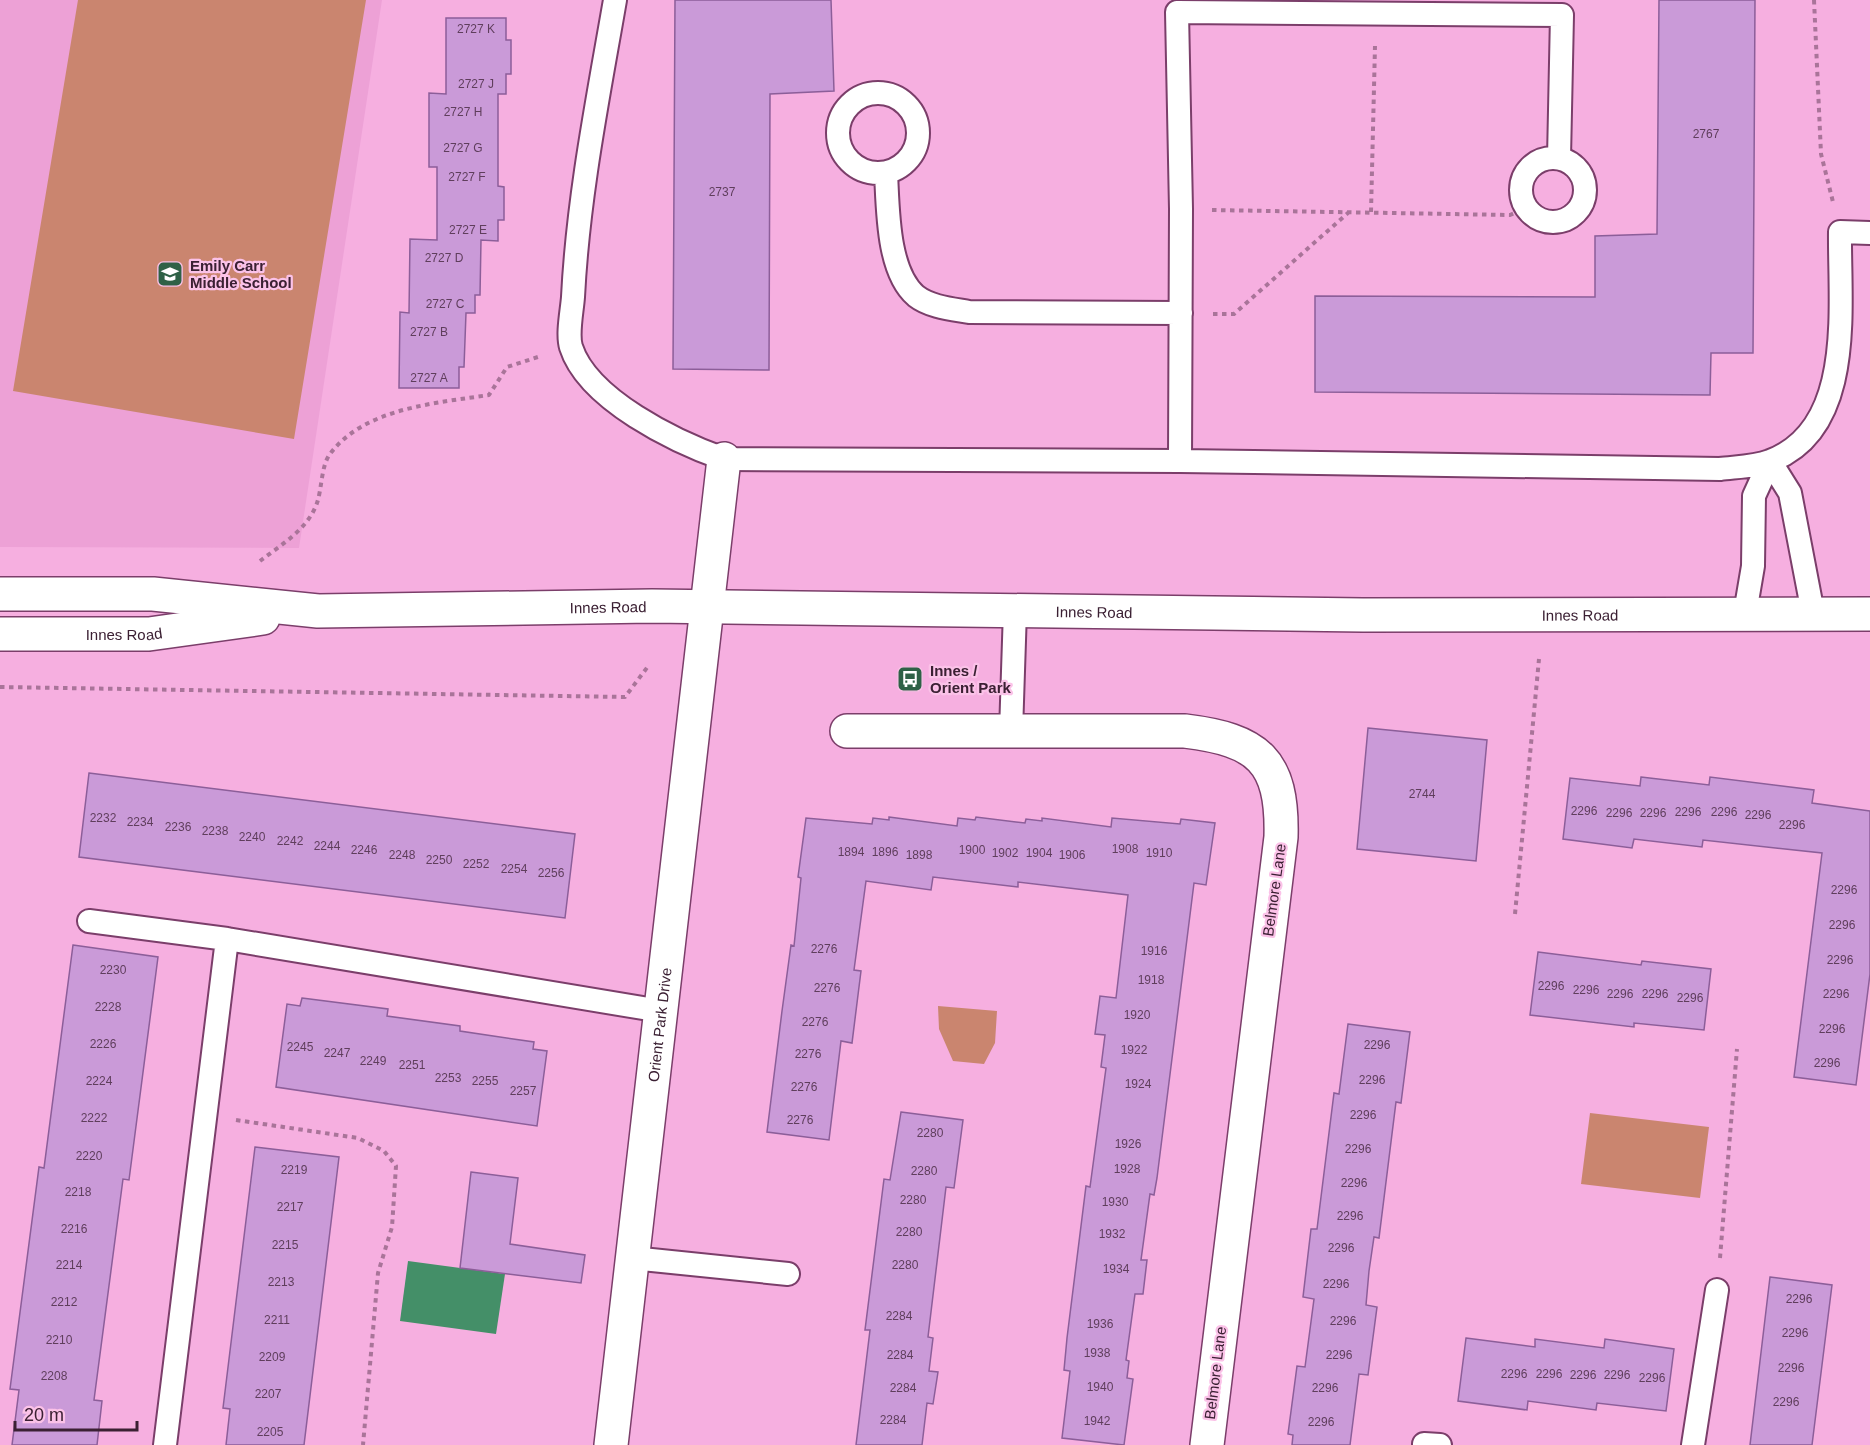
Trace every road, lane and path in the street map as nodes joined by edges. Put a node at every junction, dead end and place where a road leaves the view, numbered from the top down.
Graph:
1 (615, 0) edge
2 (1814, 0) edge
3 (1177, 6) edge
4 (1376, 13) junction
5 (1559, 158) junction
6 (886, 173) dead end
7 (1526, 208) junction
8 (1181, 209) junction
9 (1350, 212) junction
10 (1371, 212) junction
11 (1840, 232) junction
12 (1870, 233) edge
13 (1181, 313) junction
14 (570, 346) junction
15 (724, 459) junction
16 (1180, 461) junction
17 (1770, 461) junction
18 (260, 561) dead end
19 (0, 594) edge
20 (709, 606) junction
21 (318, 610) junction
22 (1015, 610) junction
23 (1745, 613) junction
24 (1813, 613) junction
25 (1870, 614) edge
26 (0, 634) edge
27 (1539, 659) dead end
28 (649, 665) dead end
29 (0, 687) edge
30 (847, 731) dead end
31 (1011, 732) junction
32 (1515, 914) dead end
33 (89, 921) dead end
34 (227, 939) junction
35 (661, 1011) junction
36 (1737, 1049) dead end
37 (206, 1116) junction
38 (632, 1258) junction
39 (788, 1274) dead end
40 (1717, 1290) joint
41 (165, 1445) edge
42 (363, 1445) edge
43 (611, 1445) edge
44 (1207, 1445) edge
45 (1693, 1445) edge

1 - 14 lane
2 - 11 path
3 - 4 lane
3 - 8 lane
4 - 5 lane
4 - 10 path
5 - 7 lane
5 - 7 lane
6 - 13 lane
7 - 10 path
8 - 9 path
8 - 13 lane
9 - 10 path
9 - 13 path
11 - 12 lane
11 - 17 lane
13 - 16 lane
14 - 15 lane
14 - 18 path
15 - 16 lane
15 - 20 street, Orient Park Drive
16 - 17 lane
17 - 23 lane
17 - 24 lane
19 - 21 street, Innes Road
20 - 21 street, Innes Road
20 - 22 street, Innes Road
20 - 35 street, Orient Park Drive
21 - 26 street, Innes Road
22 - 23 street, Innes Road
22 - 31 lane
23 - 24 street, Innes Road
24 - 25 street, Innes Road
27 - 32 path
28 - 29 path
30 - 31 street, Belmore Lane
31 - 44 street, Belmore Lane
33 - 34 lane
34 - 35 lane
34 - 37 lane
35 - 38 street, Orient Park Drive
36 - 40 path
37 - 41 lane
37 - 42 path
38 - 39 lane
38 - 43 street, Orient Park Drive
40 - 45 lane

